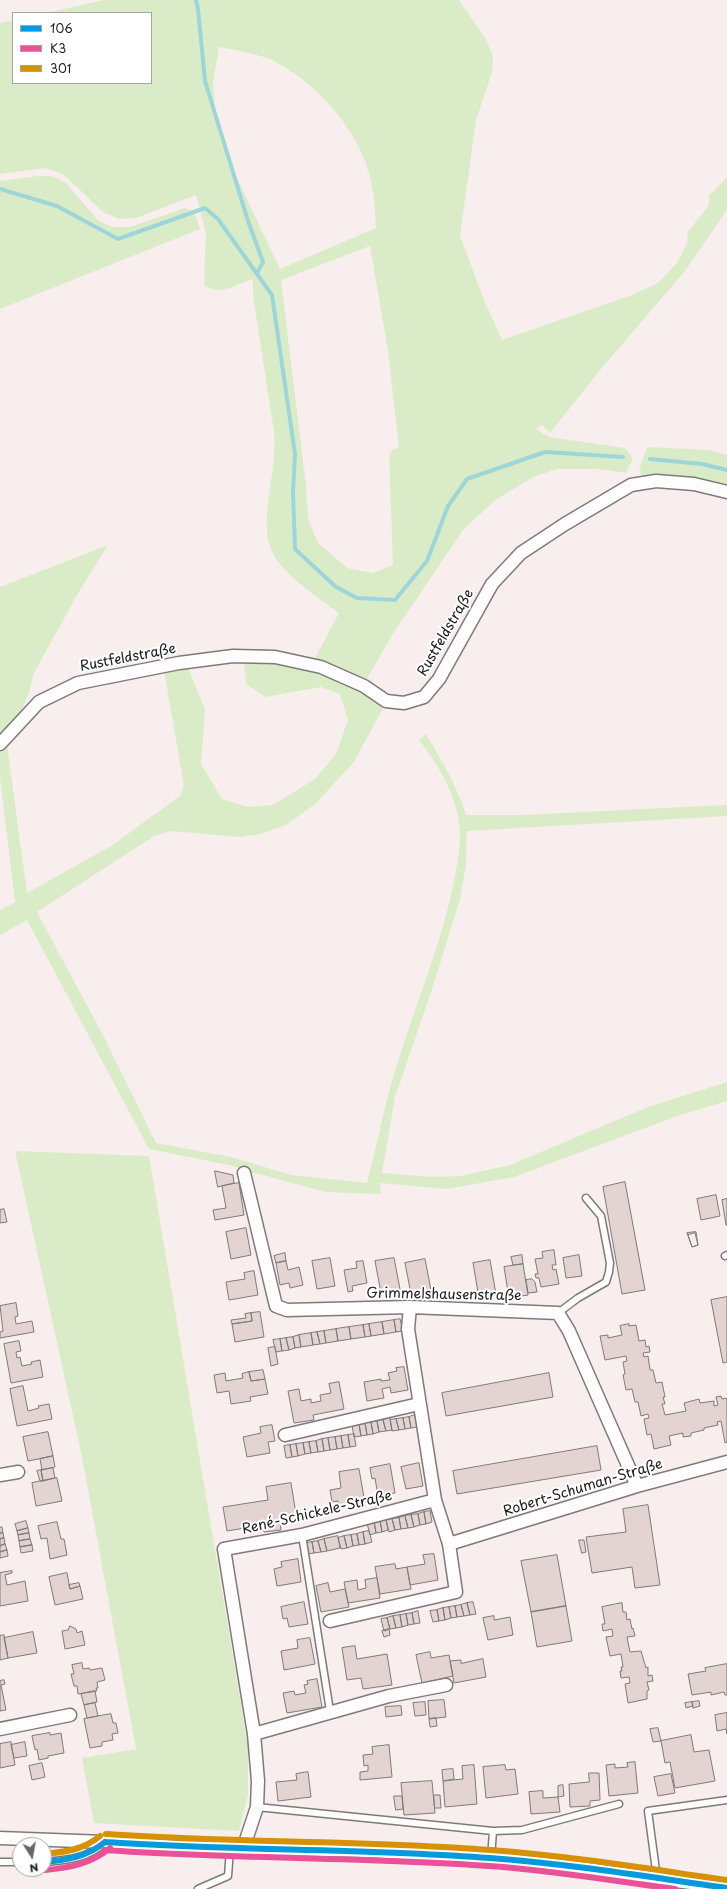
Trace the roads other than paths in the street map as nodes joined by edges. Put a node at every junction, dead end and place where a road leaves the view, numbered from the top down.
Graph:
1 (727, 492) edge
2 (0, 744) edge
3 (244, 1173) dead end
4 (586, 1198) dead end
5 (410, 1307) junction
6 (558, 1313) junction
7 (419, 1404) junction
8 (285, 1434) dead end
9 (727, 1462) edge
10 (18, 1472) dead end
11 (0, 1475) edge
12 (637, 1486) junction
13 (435, 1500) junction
14 (302, 1535) junction
15 (449, 1544) junction
16 (330, 1621) dead end
17 (446, 1685) dead end
18 (330, 1711) junction
19 (70, 1715) dead end
20 (0, 1729) edge
21 (254, 1734) junction
22 (727, 1800) edge
23 (619, 1804) dead end
24 (257, 1806) junction
25 (493, 1831) junction
26 (0, 1838) edge
27 (105, 1842) junction
28 (230, 1849) junction
29 (243, 1849) junction
30 (491, 1858) junction
31 (52, 1861) edge
32 (0, 1862) edge
33 (12, 1862) edge
34 (657, 1878) junction
35 (727, 1888) edge
36 (198, 1889) edge

1 - 2 street, Rustfeldstraße
3 - 5 street, Grimmelshausenstraße
4 - 6 lane
5 - 6 street, Grimmelshausenstraße
5 - 7 street
6 - 12 street
7 - 8 street
7 - 13 street
9 - 12 street, Robert-Schuman-Straße
10 - 11 street
12 - 15 street, Robert-Schuman-Straße
13 - 14 street, René-Schickele-Straße
13 - 15 street
14 - 18 lane
14 - 21 street, René-Schickele-Straße
15 - 16 street
17 - 18 street
18 - 21 street
19 - 20 street
21 - 24 street, René-Schickele-Straße
22 - 34 lane
23 - 25 lane
24 - 25 lane
24 - 29 street, René-Schickele-Straße
25 - 30 lane
26 - 27 street
27 - 28 street
27 - 31 lane
28 - 29 street
28 - 36 lane
29 - 30 street
30 - 34 street
32 - 33 lane
34 - 35 street

